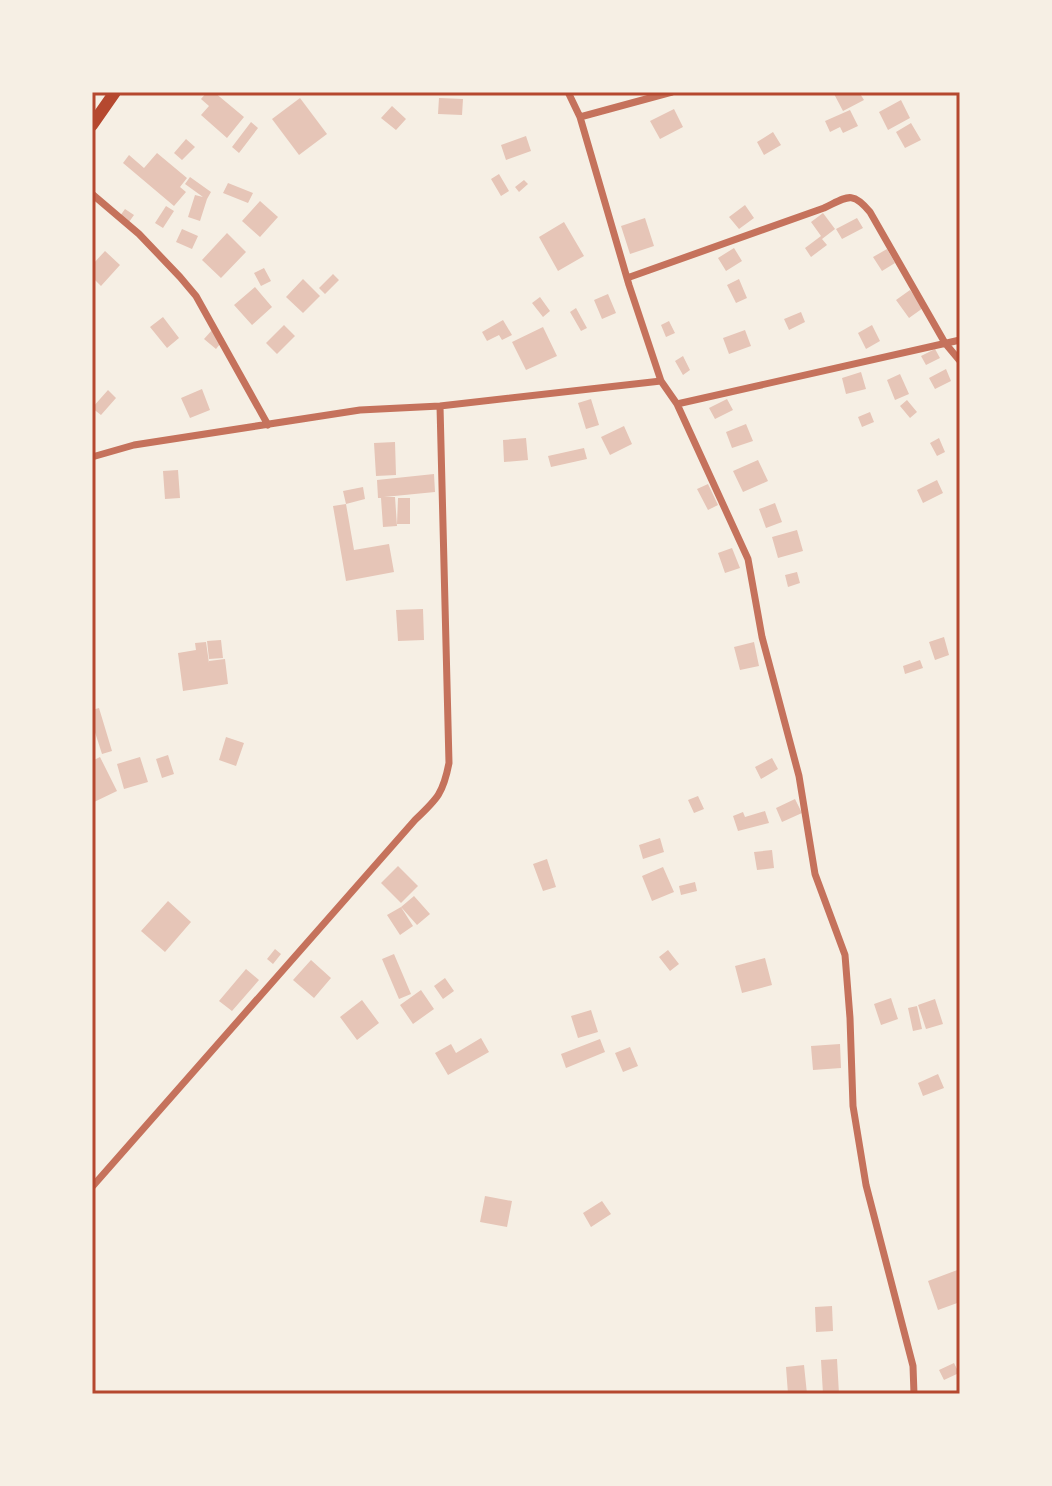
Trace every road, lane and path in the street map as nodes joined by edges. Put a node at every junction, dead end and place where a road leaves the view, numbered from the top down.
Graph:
1 (115, 92) edge
2 (568, 92) edge
3 (672, 92) edge
4 (580, 117) junction
5 (92, 125) edge
6 (92, 194) edge
7 (627, 278) junction
8 (960, 340) edge
9 (945, 343) junction
10 (960, 361) edge
11 (661, 381) junction
12 (677, 404) junction
13 (440, 406) junction
14 (268, 425) junction
15 (92, 457) edge
16 (92, 1187) edge
17 (914, 1394) edge

1 - 5 main road
2 - 4 street
3 - 4 street
4 - 7 street
6 - 14 street
7 - 9 street
7 - 11 street
8 - 9 street
9 - 10 street
9 - 12 street
11 - 12 street
11 - 13 street
12 - 17 street
13 - 14 street
13 - 16 street
14 - 15 street

